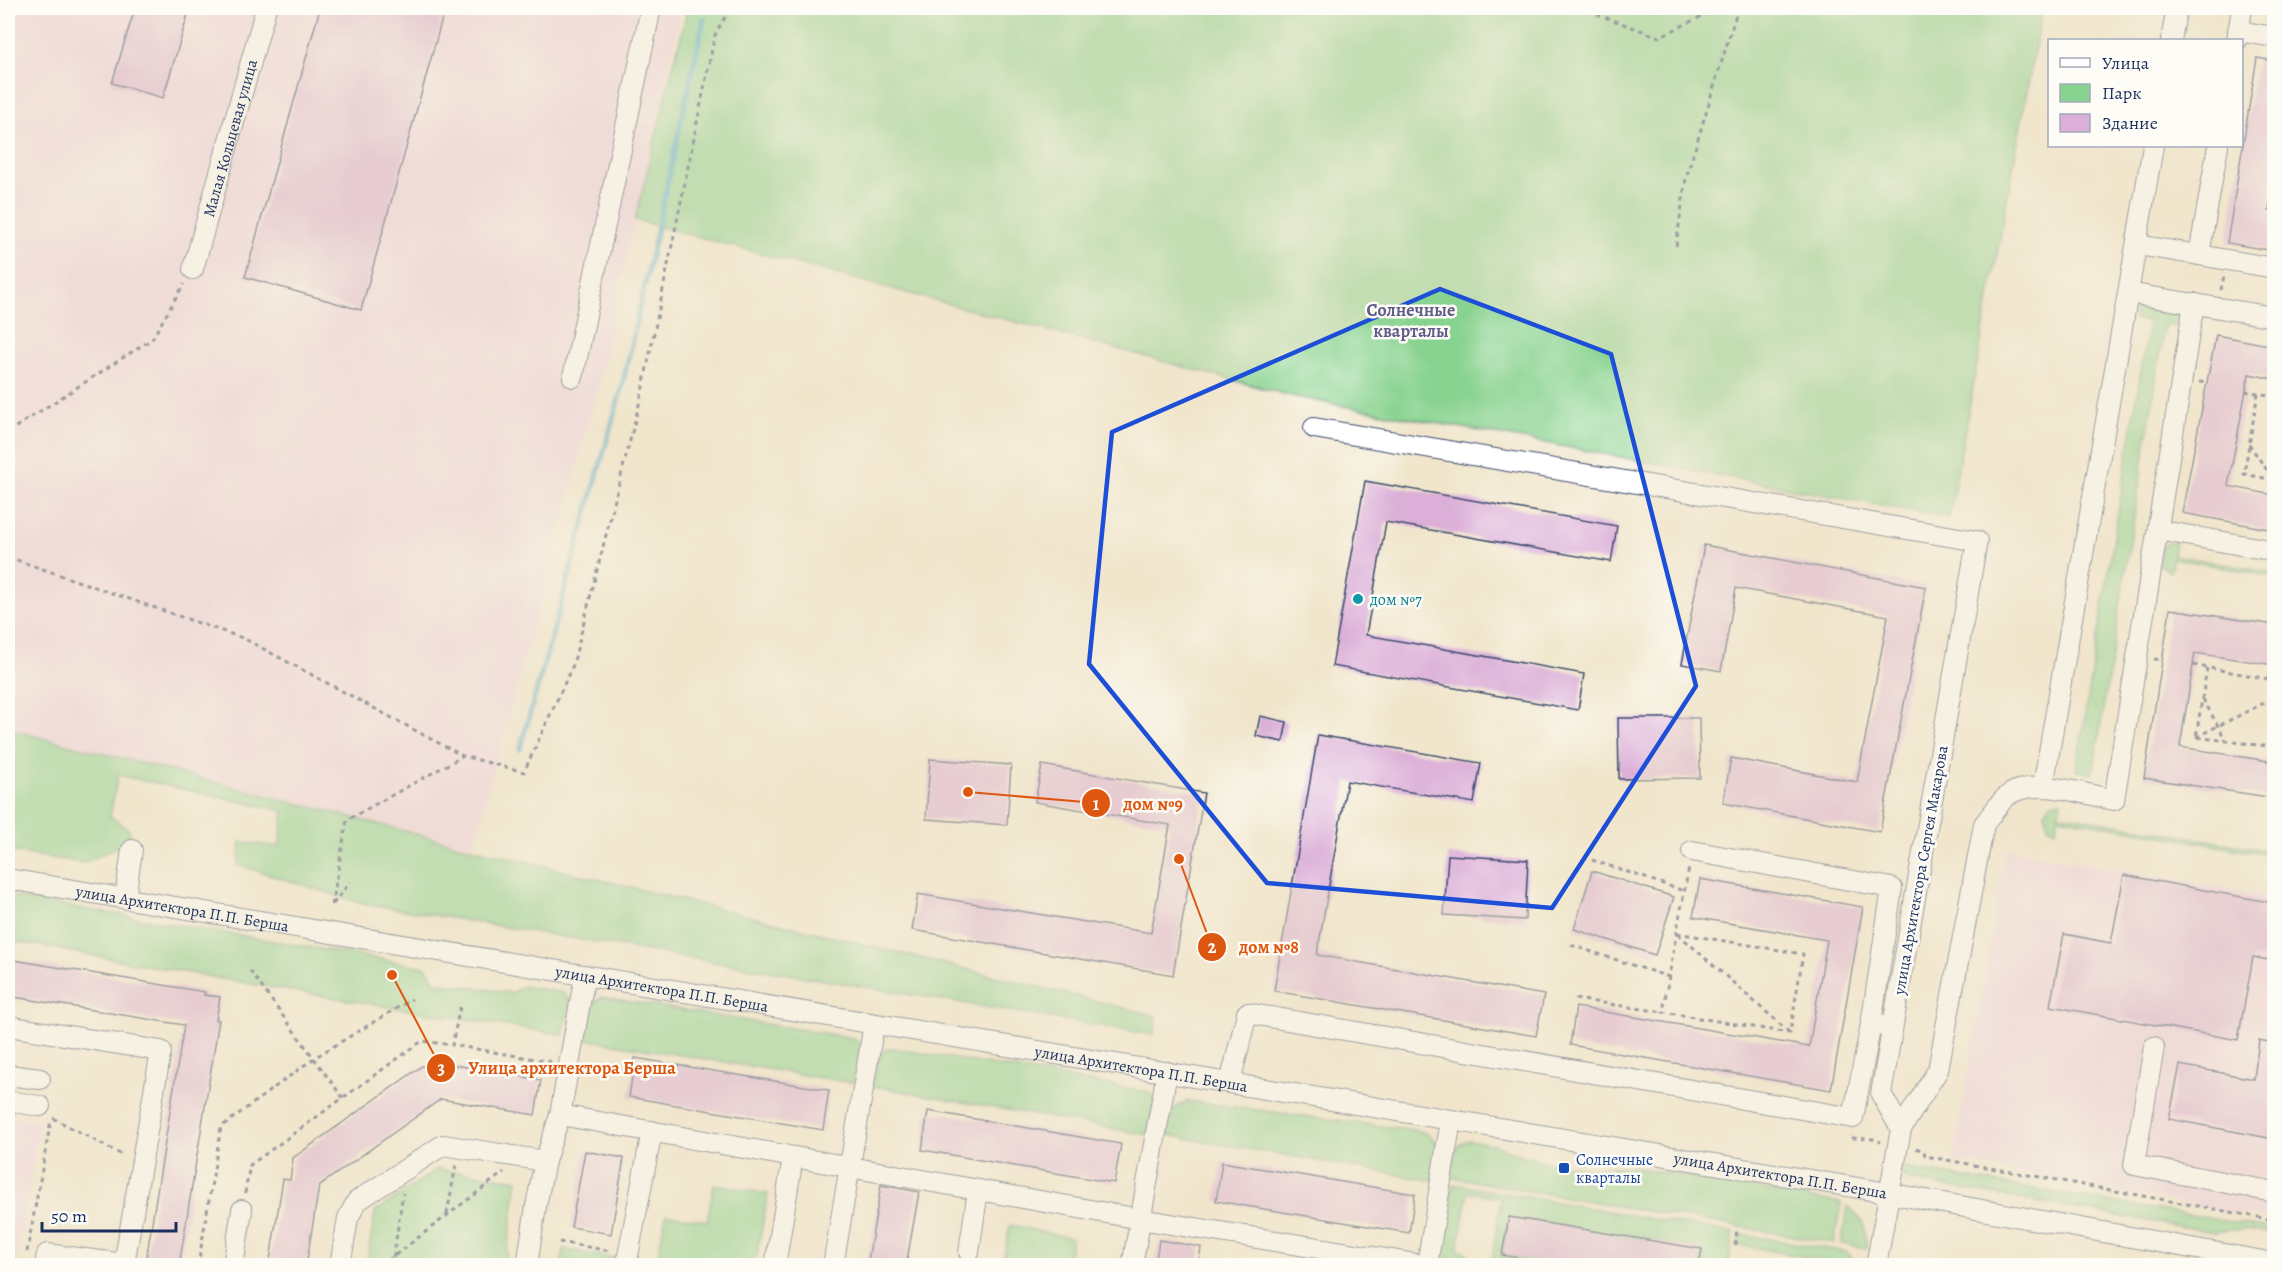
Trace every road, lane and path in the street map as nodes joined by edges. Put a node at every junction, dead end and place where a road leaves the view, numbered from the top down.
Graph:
1 (266, 8) edge
2 (651, 8) edge
3 (730, 8) edge
4 (1580, 8) edge
5 (1719, 8) edge
6 (1738, 8) edge
7 (2177, 8) edge
8 (2242, 8) edge
9 (2237, 36) edge
10 (2274, 37) edge
11 (2171, 39) edge
12 (2153, 147) edge
13 (2218, 147) edge
14 (2137, 245) junction
15 (1676, 246) dead end
16 (2199, 255) junction
17 (2226, 260) junction
18 (2274, 268) edge
19 (193, 269) joint
20 (2128, 293) junction
21 (2194, 303) junction
22 (2219, 307) junction
23 (2274, 317) edge
24 (573, 376) dead end
25 (2246, 391) dead end
26 (2258, 393) junction
27 (2274, 396) edge
28 (1314, 428) dead end
29 (8, 432) edge
30 (2249, 444) junction
31 (2274, 480) edge
32 (2158, 530) junction
33 (2274, 551) edge
34 (8, 556) edge
35 (2193, 666) dead end
36 (2207, 668) junction
37 (2274, 680) edge
38 (2202, 698) junction
39 (2274, 698) edge
40 (2218, 726) junction
41 (2196, 737) junction
42 (2227, 742) junction
43 (2274, 747) edge
44 (463, 756) junction
45 (2043, 787) junction
46 (132, 850) dead end
47 (1692, 851) joint
48 (1592, 860) dead end
49 (8, 879) edge
50 (350, 882) dead end
51 (1684, 891) junction
52 (125, 898) junction
53 (1677, 933) junction
54 (1571, 945) dead end
55 (250, 971) dead end
56 (585, 975) junction
57 (1669, 977) junction
58 (411, 999) dead end
59 (1575, 999) dead end
60 (460, 1007) dead end
61 (1663, 1012) junction
62 (874, 1023) junction
63 (1871, 1024) junction
64 (8, 1026) edge
65 (1892, 1027) junction
66 (1790, 1033) junction
67 (452, 1046) junction
68 (2154, 1047) dead end
69 (314, 1058) junction
70 (569, 1064) junction
71 (1167, 1072) junction
72 (8, 1075) edge
73 (40, 1079) dead end
74 (1230, 1083) junction
75 (343, 1098) junction
76 (8, 1101) edge
77 (46, 1112) junction
78 (560, 1115) junction
79 (1451, 1120) junction
80 (1901, 1130) junction
81 (651, 1131) junction
82 (1849, 1138) dead end
83 (459, 1148) junction
84 (1896, 1149) junction
85 (793, 1157) junction
86 (523, 1158) junction
87 (544, 1161) junction
88 (141, 1165) junction
89 (851, 1167) junction
90 (408, 1168) junction
91 (978, 1190) junction
92 (2274, 1192) edge
93 (1888, 1193) junction
94 (242, 1209) joint
95 (447, 1216) junction
96 (1140, 1219) junction
97 (2274, 1220) edge
98 (1737, 1229) dead end
99 (559, 1242) dead end
100 (1735, 1245) dead end
101 (969, 1252) dead end
102 (391, 1258) junction
103 (622, 1259) edge
104 (46, 1260) edge
105 (2273, 1264) edge
106 (1428, 1265) edge
107 (198, 1266) edge
108 (233, 1266) edge
109 (340, 1266) edge
110 (381, 1266) edge
111 (392, 1266) edge
112 (527, 1266) edge
113 (775, 1266) edge
114 (833, 1266) edge
115 (1132, 1266) edge
116 (1876, 1266) edge

1 - 19 street, Малая Кольцевая улица
2 - 24 street
3 - 44 path
4 - 5 path
6 - 15 path
7 - 11 street
8 - 9 street
9 - 10 street
12 - 14 street
13 - 16 street
14 - 16 street
14 - 20 street
16 - 17 street
17 - 18 street
17 - 22 path
19 - 29 path
20 - 21 street
20 - 45 street
21 - 22 street
21 - 32 street
22 - 23 street
25 - 26 path
26 - 27 path
26 - 30 path
28 - 65 street, улица Архитектора Сергея Макарова
30 - 31 path
30 - 31 path
32 - 33 street
32 - 45 street
34 - 44 path
35 - 36 path
36 - 37 path
36 - 38 path
38 - 40 path
38 - 41 path
39 - 40 path
40 - 41 path
40 - 42 path
41 - 42 path
42 - 43 path
44 - 50 path
45 - 80 street
46 - 52 street
47 - 51 path
47 - 63 street
48 - 51 path
49 - 52 street, улица Архитектора П.П. Берша
51 - 53 path
52 - 56 street, улица Архитектора П.П. Берша
53 - 57 path
53 - 66 path
53 - 66 path
54 - 57 path
55 - 69 path
56 - 62 street, улица Архитектора П.П. Берша
56 - 70 street
57 - 61 path
58 - 69 path
59 - 61 path
60 - 67 path
61 - 66 path
62 - 71 street, улица Архитектора П.П. Берша
62 - 89 street
63 - 65 street
63 - 74 street
64 - 88 street
65 - 80 street, улица Архитектора Сергея Макарова
67 - 70 path
67 - 75 path
68 - 92 street
69 - 75 path
69 - 107 path
70 - 78 street
71 - 74 street, улица Архитектора П.П. Берша
71 - 96 street
72 - 73 street
74 - 79 street, улица Архитектора П.П. Берша
75 - 94 path
76 - 77 street
77 - 88 path
77 - 104 path
78 - 81 street
78 - 87 street
79 - 93 street, улица Архитектора П.П. Берша
79 - 106 street
80 - 84 street
81 - 85 street
81 - 103 street
82 - 84 path
83 - 86 street
83 - 90 street
83 - 95 path
84 - 93 street
84 - 97 path
85 - 89 street
85 - 113 street
86 - 87 street
86 - 95 path
87 - 112 street
88 - 104 street
89 - 91 street
89 - 114 street
90 - 102 path
90 - 109 street
91 - 96 street
91 - 101 street
93 - 105 street, улица Архитектора П.П. Берша
93 - 116 street
94 - 108 street
95 - 102 path
96 - 106 street
96 - 115 street
98 - 100 path
99 - 103 path
102 - 110 path
102 - 111 path

